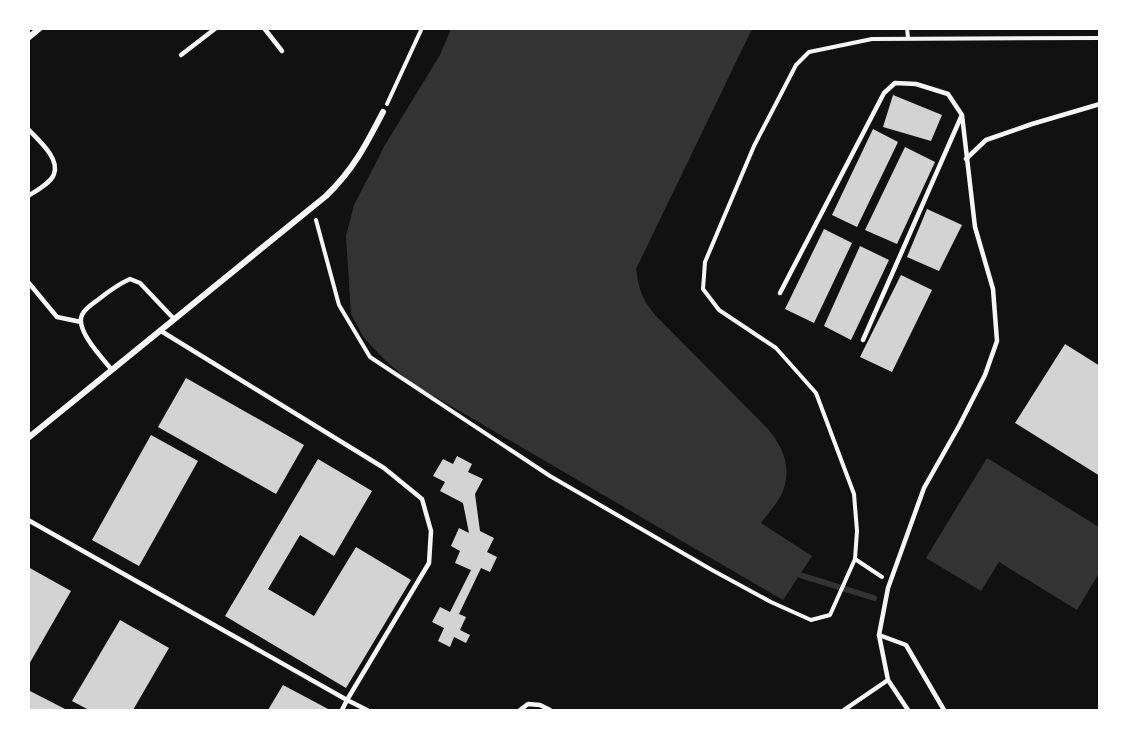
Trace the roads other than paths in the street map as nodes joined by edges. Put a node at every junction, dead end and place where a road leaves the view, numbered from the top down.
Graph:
1 (40, 28) edge
2 (216, 28) edge
3 (264, 28) edge
4 (28, 38) edge
5 (282, 51) dead end
6 (181, 55) dead end
7 (1100, 104) edge
8 (382, 112) road end
9 (962, 115) junction
10 (28, 129) edge
11 (966, 159) junction
12 (28, 196) edge
13 (28, 282) edge
14 (780, 293) dead end
15 (174, 319) junction
16 (81, 322) junction
17 (160, 330) junction
18 (863, 340) dead end
19 (112, 370) junction
20 (28, 438) edge
21 (28, 520) edge
22 (879, 635) junction
23 (888, 680) junction
24 (347, 700) junction
25 (342, 711) edge
26 (367, 711) edge
27 (520, 711) edge
28 (550, 711) edge
29 (844, 711) edge
30 (908, 711) edge
31 (944, 711) edge

1 - 4 street
2 - 6 lane
3 - 5 lane
7 - 11 lane
8 - 15 street
9 - 11 lane
9 - 14 lane
9 - 18 lane
10 - 12 lane
11 - 22 lane
13 - 16 lane
15 - 16 lane
15 - 17 street
16 - 19 lane
17 - 19 street
17 - 24 lane
19 - 20 street
21 - 24 lane
22 - 23 lane
22 - 31 lane
23 - 29 lane
23 - 30 lane
24 - 25 lane
24 - 26 lane
27 - 28 lane

